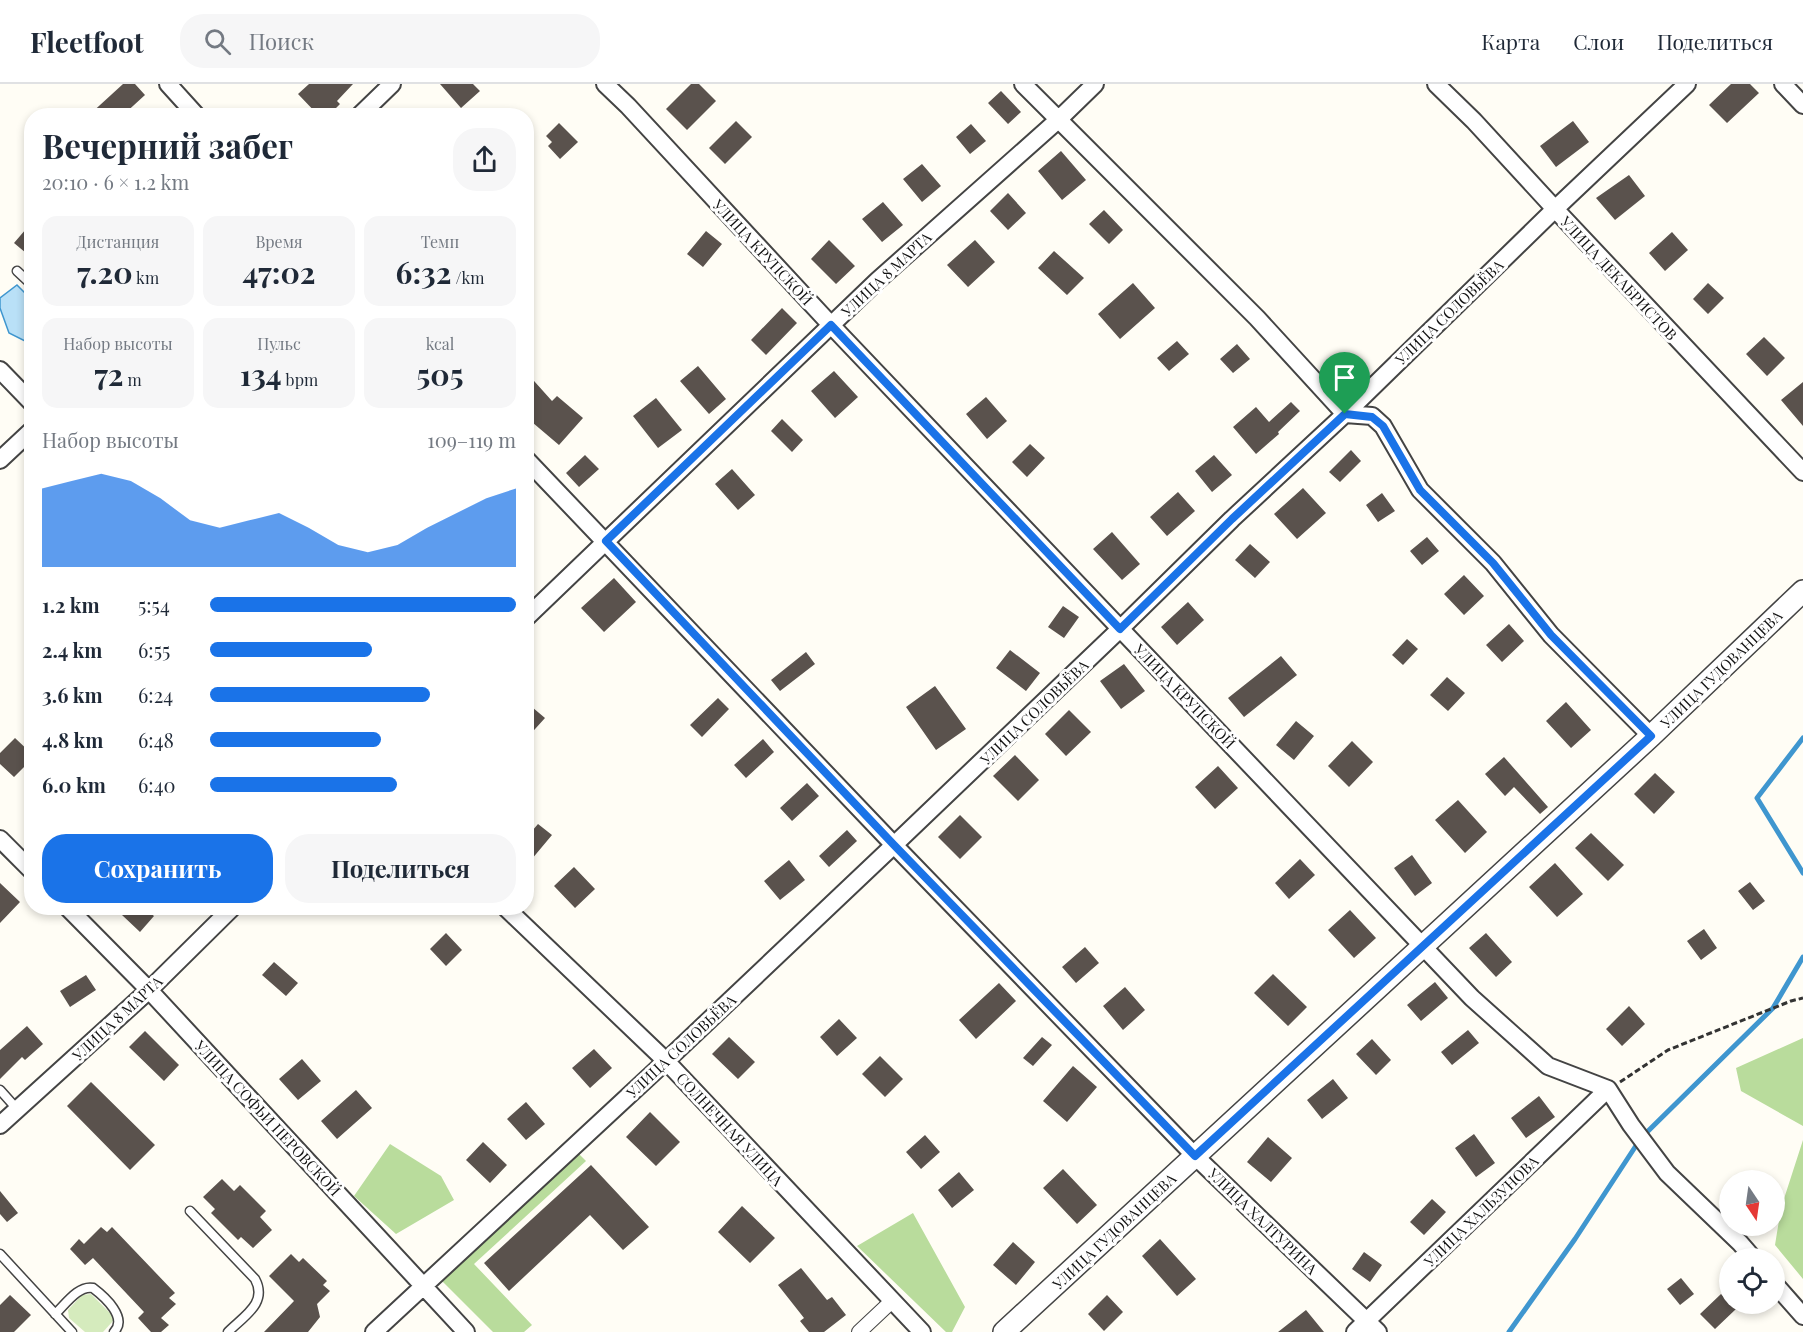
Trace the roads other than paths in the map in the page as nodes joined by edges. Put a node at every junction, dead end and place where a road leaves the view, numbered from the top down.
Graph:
1 (168, 84) edge
2 (392, 84) edge
3 (605, 84) edge
4 (1023, 84) edge
5 (1095, 84) edge
6 (1436, 84) edge
7 (1687, 84) edge
8 (1783, 84) edge
9 (1803, 105) edge
10 (190, 108) edge
11 (367, 108) edge
12 (1058, 120) junction
13 (1555, 209) junction
14 (18, 271) dead end
15 (24, 277) edge
16 (831, 325) junction
17 (0, 370) edge
18 (24, 395) edge
19 (1345, 414) junction
20 (24, 438) edge
21 (0, 460) edge
22 (534, 467) edge
23 (1803, 472) edge
24 (606, 541) junction
25 (1803, 591) edge
26 (534, 610) edge
27 (1120, 629) junction
28 (1651, 736) junction
29 (0, 839) edge
30 (894, 845) junction
31 (24, 863) edge
32 (75, 915) edge
33 (225, 915) edge
34 (514, 915) edge
35 (1422, 946) junction
36 (149, 990) junction
37 (666, 1061) junction
38 (1608, 1089) junction
39 (0, 1090) edge
40 (17, 1109) junction
41 (0, 1125) edge
42 (1195, 1156) junction
43 (190, 1211) dead end
44 (1744, 1248) edge
45 (0, 1254) edge
46 (423, 1285) junction
47 (1785, 1296) edge
48 (892, 1301) junction
49 (56, 1314) junction
50 (1803, 1316) edge
51 (1366, 1328) edge
52 (72, 1332) edge
53 (114, 1332) edge
54 (228, 1332) edge
55 (374, 1332) edge
56 (466, 1332) edge
57 (859, 1332) edge
58 (922, 1332) edge
59 (1005, 1332) edge

1 - 10 street
2 - 11 street
3 - 16 street, УЛИЦА КРУПСКОЙ
4 - 12 street
5 - 12 street, УЛИЦА 8 МАРТА
6 - 13 street, УЛИЦА ДЕКАБРИСТОВ
7 - 13 street, УЛИЦА СОЛОВЬЁВА
8 - 9 street
12 - 16 street, УЛИЦА 8 МАРТА
12 - 19 street
13 - 19 street, УЛИЦА СОЛОВЬЁВА
13 - 23 street, УЛИЦА ДЕКАБРИСТОВ
14 - 15 lane
16 - 24 street, УЛИЦА 8 МАРТА
16 - 27 street, УЛИЦА КРУПСКОЙ
17 - 18 street
19 - 27 street, УЛИЦА СОЛОВЬЁВА
19 - 28 street
20 - 21 street
22 - 24 street, УЛИЦА ХАЛТУРИНА
24 - 26 street, УЛИЦА 8 МАРТА
24 - 30 street, УЛИЦА ХАЛТУРИНА
25 - 28 street, УЛИЦА ГУДОВАНЦЕВА
27 - 30 street, УЛИЦА СОЛОВЬЁВА
27 - 35 street, УЛИЦА КРУПСКОЙ
28 - 35 street, УЛИЦА ГУДОВАНЦЕВА
29 - 31 street
30 - 37 street, УЛИЦА СОЛОВЬЁВА
30 - 42 street, УЛИЦА ХАЛТУРИНА
32 - 36 street, УЛИЦА СОФЬИ ПЕРОВСКОЙ
33 - 36 street, УЛИЦА 8 МАРТА
34 - 37 street, СОЛНЕЧНАЯ УЛИЦА
35 - 38 street, УЛИЦА КРУПСКОЙ
35 - 42 street, УЛИЦА ГУДОВАНЦЕВА
36 - 40 street, УЛИЦА 8 МАРТА
36 - 46 street, УЛИЦА СОФЬИ ПЕРОВСКОЙ
37 - 46 street, УЛИЦА СОЛОВЬЁВА
37 - 48 street, СОЛНЕЧНАЯ УЛИЦА
38 - 44 street
38 - 51 street, УЛИЦА ХАЛЬЗУНОВА
39 - 40 lane
40 - 41 street, УЛИЦА 8 МАРТА
42 - 51 street, УЛИЦА ХАЛТУРИНА
42 - 59 street, УЛИЦА ГУДОВАНЦЕВА
43 - 54 lane
45 - 49 lane
46 - 55 street, УЛИЦА СОЛОВЬЁВА
46 - 56 street, УЛИЦА СОФЬИ ПЕРОВСКОЙ
47 - 50 street
48 - 57 street
48 - 58 street, СОЛНЕЧНАЯ УЛИЦА
49 - 52 lane
49 - 53 lane

